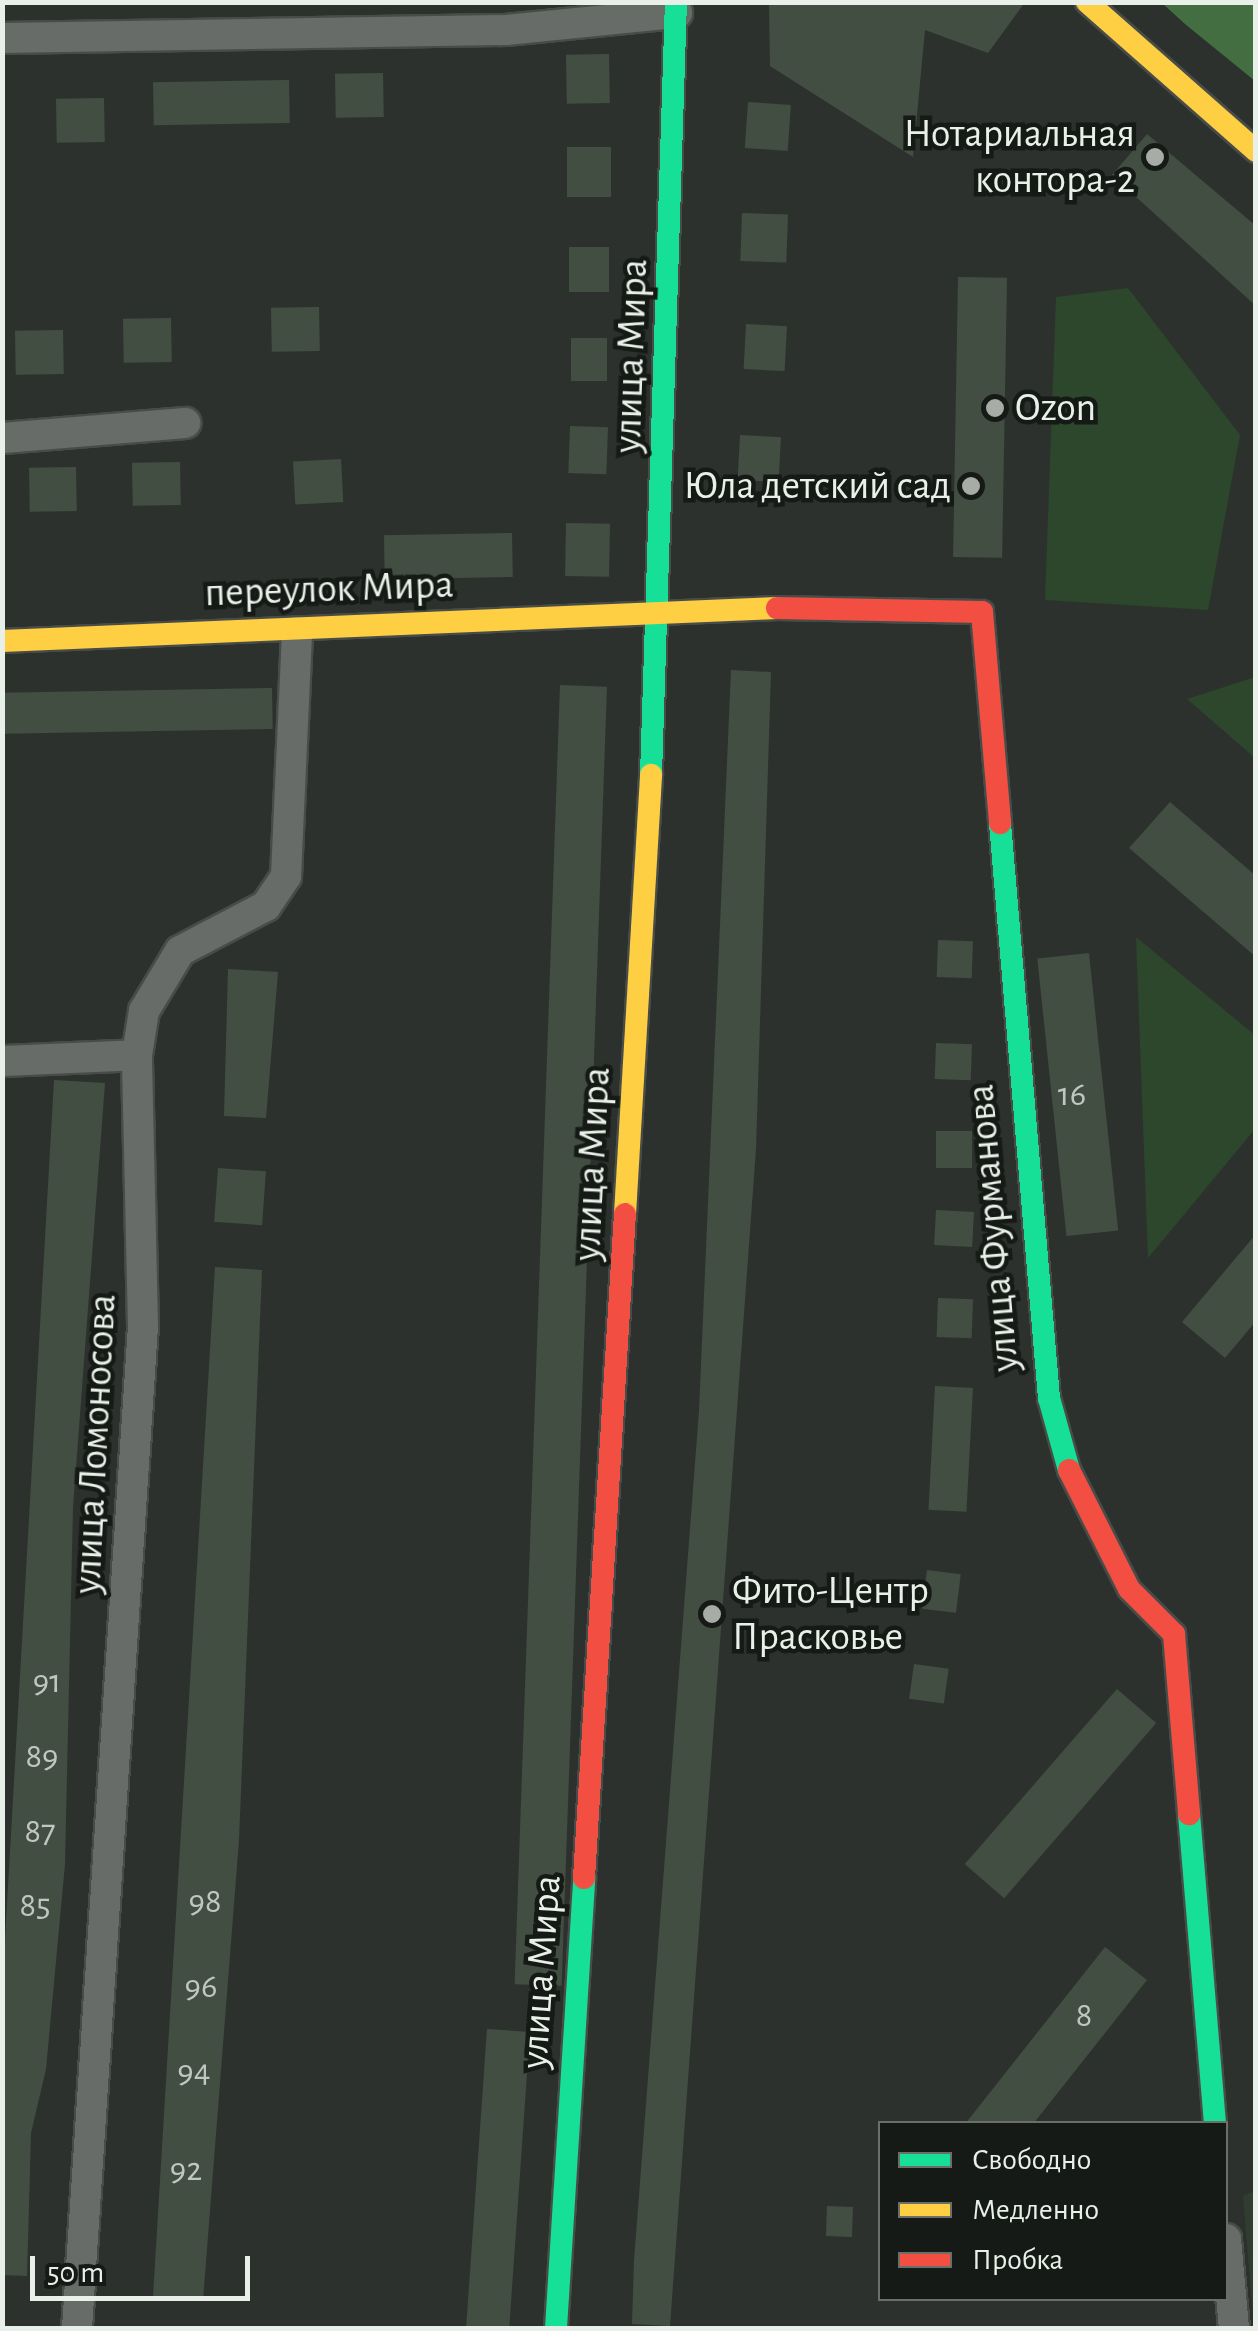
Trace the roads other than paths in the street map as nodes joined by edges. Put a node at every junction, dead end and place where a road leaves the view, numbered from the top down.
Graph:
1 (1086, 2) edge
2 (676, 8) edge
3 (2, 38) edge
4 (1256, 151) edge
5 (185, 423) dead end
6 (2, 438) edge
7 (659, 618) junction
8 (297, 632) junction
9 (2, 642) edge
10 (138, 1055) junction
11 (2, 1061) edge
12 (1215, 2121) edge
13 (1228, 2262) edge
14 (77, 2328) edge
15 (556, 2328) edge
16 (1234, 2328) edge

1 - 4 street
2 - 3 street
2 - 7 street, улица Мира
5 - 6 street
7 - 8 street, переулок Мира
7 - 12 street, улица Фурманова
7 - 15 street, улица Мира
8 - 9 street, переулок Мира
8 - 10 street, улица Ломоносова
10 - 11 street
10 - 14 street, улица Ломоносова
13 - 16 street

